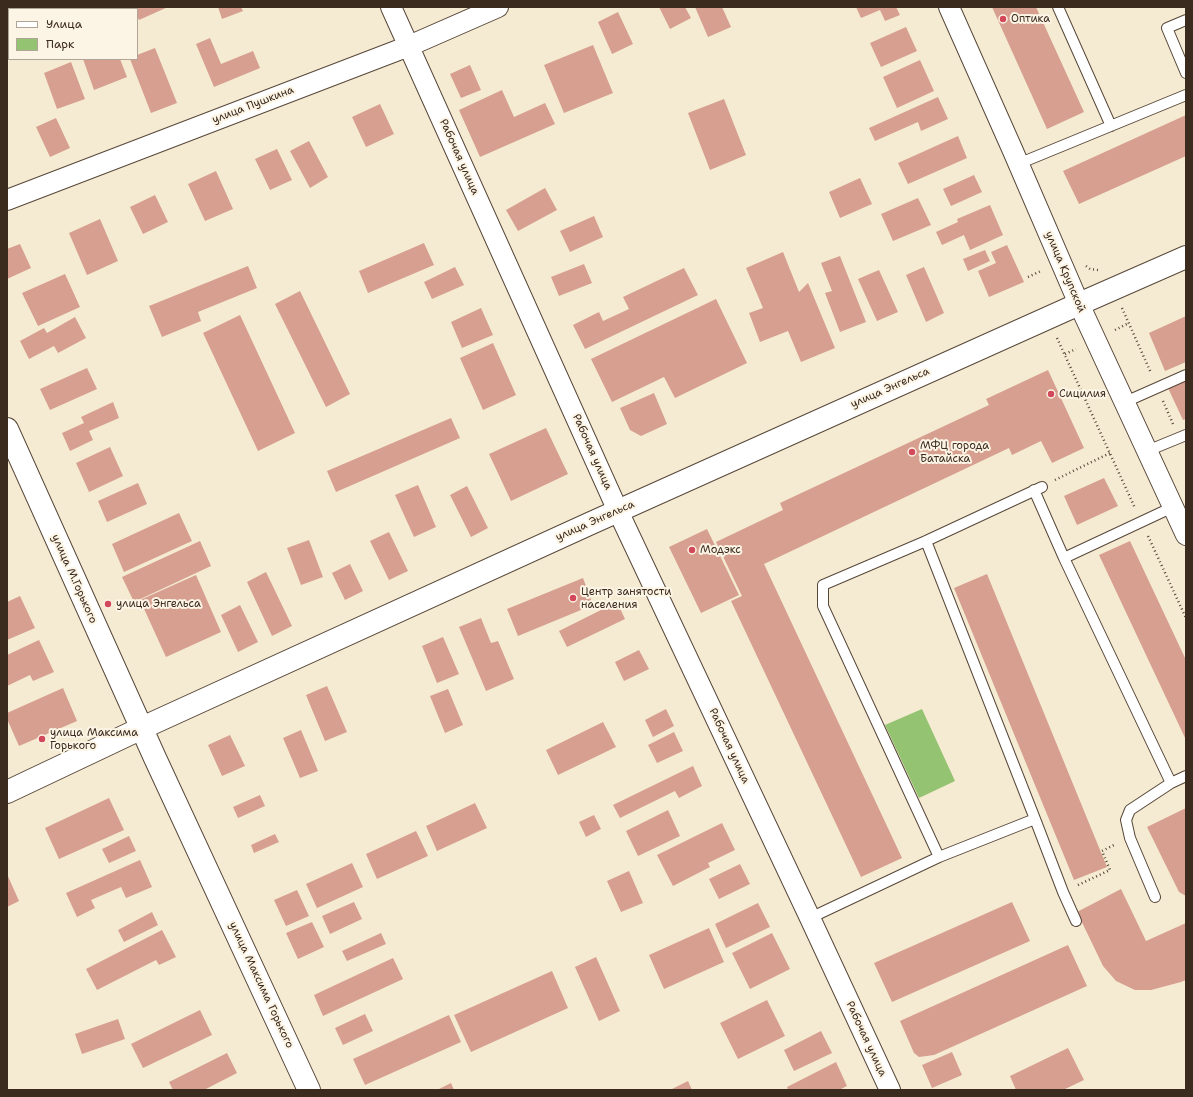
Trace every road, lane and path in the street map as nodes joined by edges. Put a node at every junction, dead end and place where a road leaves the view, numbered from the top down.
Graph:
1 (391, 7) edge
2 (498, 7) edge
3 (949, 7) edge
4 (1058, 7) edge
5 (1186, 20) edge
6 (409, 46) junction
7 (1186, 73) edge
8 (1186, 95) edge
9 (1111, 126) junction
10 (1018, 164) junction
11 (7, 200) edge
12 (1186, 257) edge
13 (1078, 304) junction
14 (1064, 354) dead end
15 (1186, 375) edge
16 (1125, 402) junction
17 (7, 429) edge
18 (1186, 435) edge
19 (1148, 451) junction
20 (1110, 453) junction
21 (1038, 489) junction
22 (1173, 507) junction
23 (618, 511) junction
24 (1141, 522) junction
25 (1186, 535) edge
26 (926, 541) junction
27 (1064, 558) junction
28 (1186, 618) edge
29 (142, 728) junction
30 (1186, 776) edge
31 (1171, 783) junction
32 (7, 792) edge
33 (1035, 819) junction
34 (1130, 838) junction
35 (939, 857) junction
36 (1062, 892) junction
37 (1155, 897) dead end
38 (810, 918) junction
39 (1076, 921) dead end
40 (309, 1090) edge
41 (890, 1090) edge

1 - 6 street, Рабочая улица
2 - 6 street, улица Пушкина
3 - 10 street, улица Крупской
4 - 9 lane
5 - 7 lane
6 - 11 street, улица Пушкина
6 - 23 street, Рабочая улица
8 - 9 lane
9 - 10 lane
10 - 13 street, улица Крупской
12 - 13 main road, улица Энгельса
13 - 16 street, улица Крупской
13 - 23 main road, улица Энгельса
14 - 20 path
15 - 16 lane
16 - 19 street, улица Крупской
17 - 29 main road, улица М.Горького
18 - 19 lane
19 - 22 street, улица Крупской
20 - 21 path
20 - 24 path
21 - 26 lane
21 - 27 lane
22 - 24 lane
22 - 25 street, улица Крупской
23 - 29 main road, улица Энгельса
23 - 38 street, Рабочая улица
24 - 27 lane
24 - 28 path
26 - 33 lane
26 - 35 lane
27 - 31 lane
29 - 32 main road, улица Энгельса
29 - 40 main road, улица Максима Горького
30 - 31 lane
31 - 34 lane
33 - 35 lane
33 - 36 lane
34 - 36 path
34 - 37 lane
35 - 38 lane
36 - 39 lane
38 - 41 street, Рабочая улица

